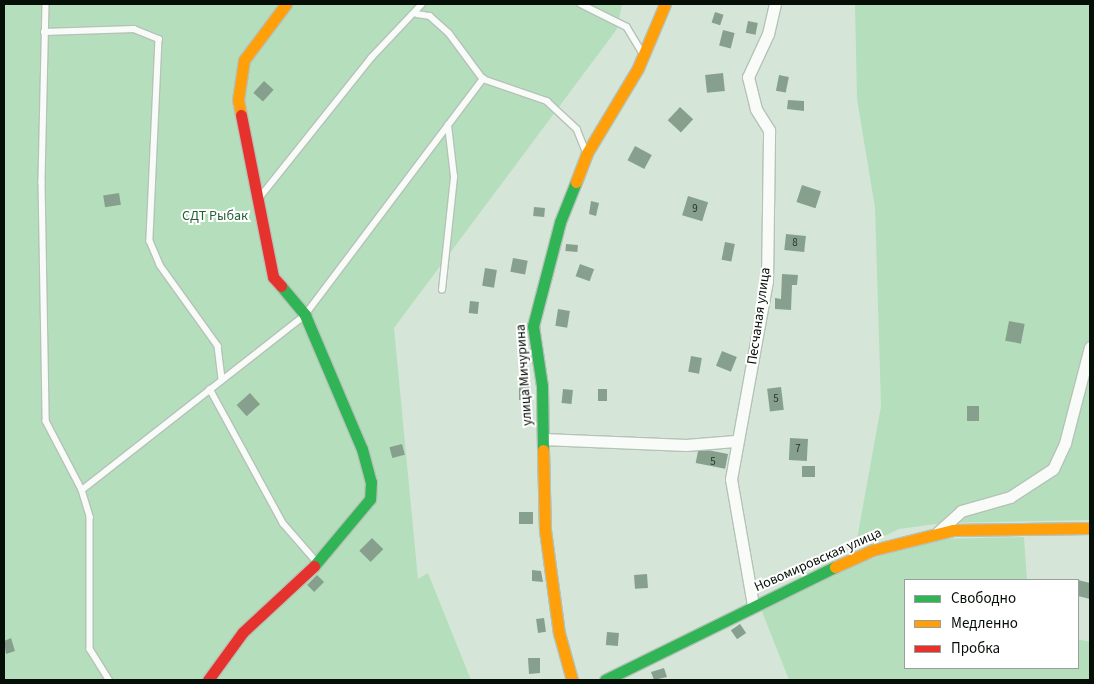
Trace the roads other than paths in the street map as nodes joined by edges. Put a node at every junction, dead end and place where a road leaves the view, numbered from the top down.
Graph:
1 (46, 4) edge
2 (286, 4) edge
3 (422, 4) edge
4 (581, 4) edge
5 (665, 4) edge
6 (774, 4) edge
7 (417, 14) junction
8 (44, 32) junction
9 (644, 56) junction
10 (483, 79) junction
11 (448, 125) junction
12 (587, 153) junction
13 (257, 200) junction
14 (442, 290) dead end
15 (305, 315) junction
16 (1090, 347) edge
17 (222, 380) junction
18 (210, 389) junction
19 (543, 439) junction
20 (735, 441) junction
21 (82, 490) junction
22 (1090, 528) edge
23 (938, 532) junction
24 (317, 563) junction
25 (753, 605) junction
26 (109, 680) edge
27 (208, 680) edge
28 (572, 680) edge
29 (605, 680) edge

1 - 8 lane
2 - 13 street
3 - 7 lane
4 - 9 lane
5 - 9 street, улица Мичурина
6 - 20 street, Песчаная улица
7 - 10 lane
7 - 13 lane
8 - 17 lane
8 - 21 lane
9 - 12 street, улица Мичурина
10 - 11 lane
10 - 12 lane
11 - 14 lane
11 - 15 lane
12 - 19 street, улица Мичурина
13 - 15 street
15 - 17 lane
15 - 24 street
16 - 23 street
17 - 18 lane
18 - 21 lane
18 - 24 lane
19 - 20 street
19 - 28 street, улица Мичурина
20 - 25 street, Песчаная улица
21 - 26 lane
22 - 23 street, Новомировская улица
23 - 25 street, Новомировская улица
24 - 27 street
25 - 29 street, Новомировская улица

